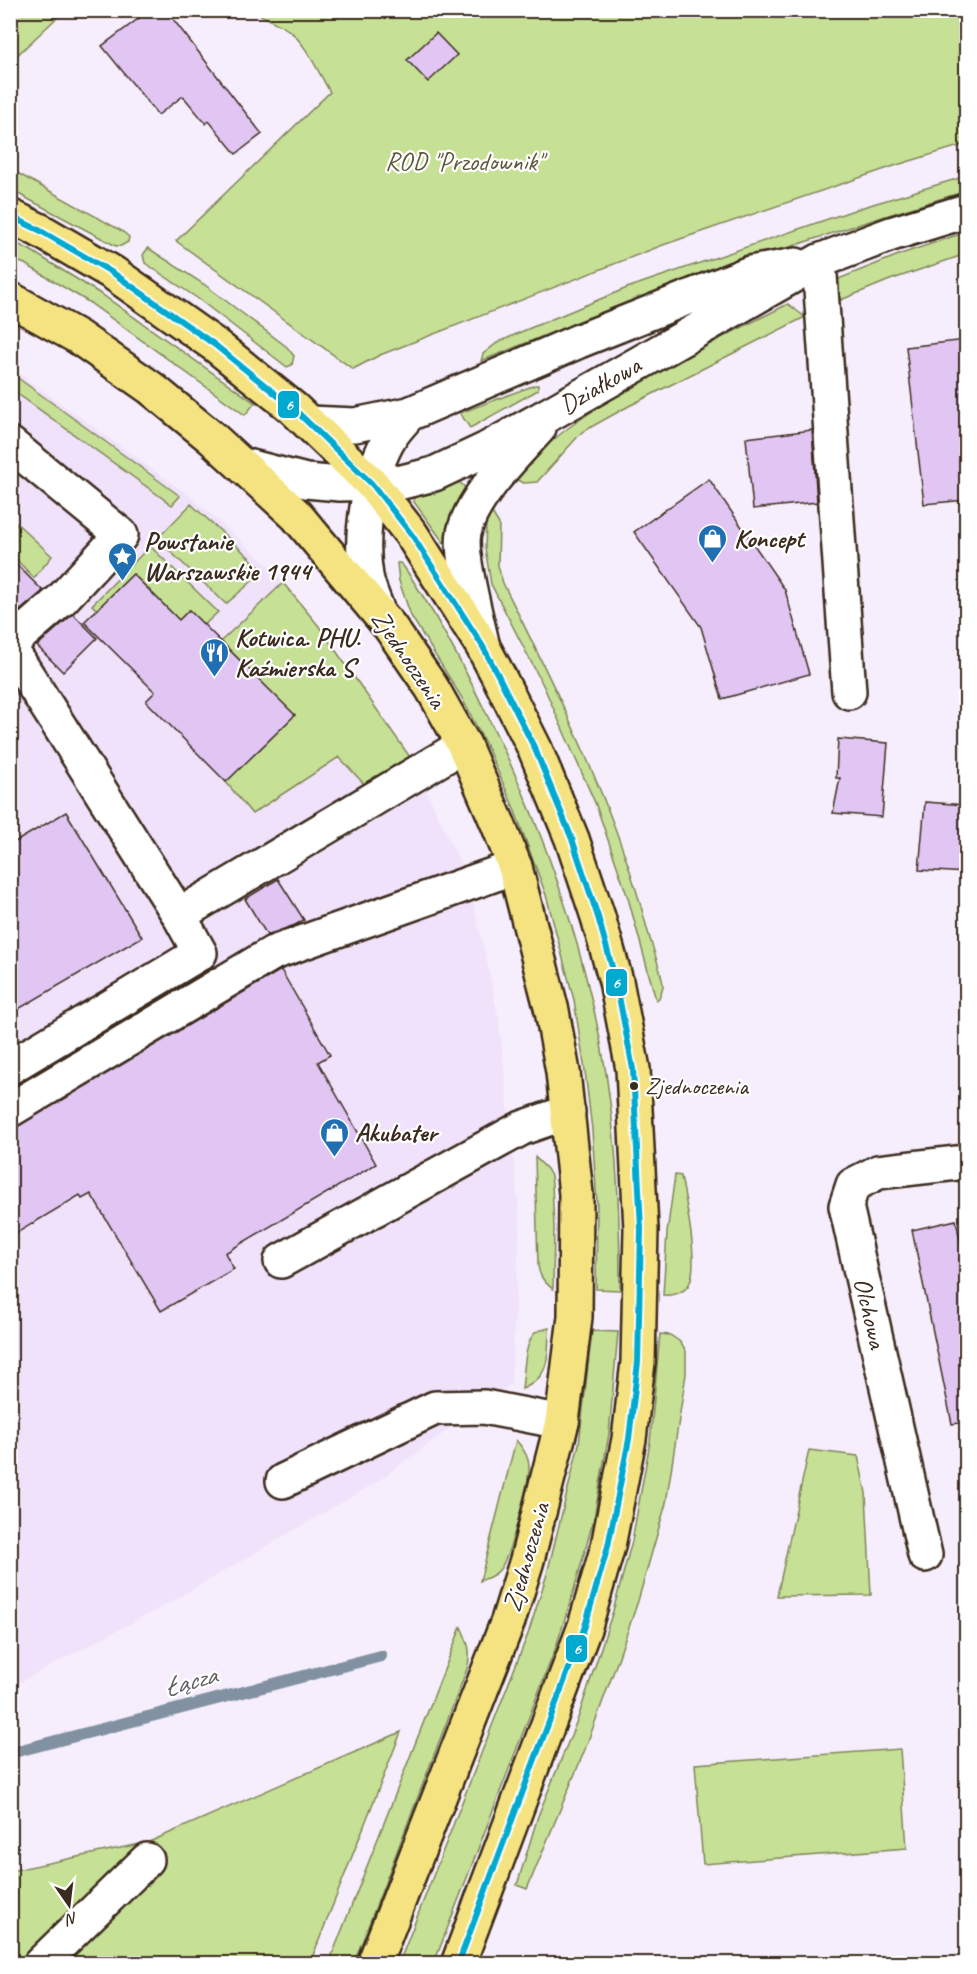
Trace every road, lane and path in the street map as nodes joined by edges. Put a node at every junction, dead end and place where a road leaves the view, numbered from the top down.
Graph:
1 (966, 211) edge
2 (10, 216) edge
3 (819, 261) junction
4 (10, 299) edge
5 (555, 411) junction
6 (409, 414) junction
7 (309, 423) junction
8 (10, 444) edge
9 (243, 465) junction
10 (372, 484) junction
11 (378, 612) junction
12 (482, 645) junction
13 (10, 646) edge
14 (849, 692) dead end
15 (464, 745) junction
16 (514, 867) junction
17 (179, 915) junction
18 (10, 1067) edge
19 (10, 1110) edge
20 (568, 1112) junction
21 (966, 1162) edge
22 (281, 1261) dead end
23 (562, 1422) junction
24 (283, 1481) dead end
25 (925, 1556) dead end
26 (147, 1860) dead end
27 (40, 1964) edge
28 (374, 1964) edge
29 (458, 1964) edge

1 - 3 street, Działkowa
2 - 7 main road
3 - 5 street, Działkowa
3 - 6 street, Działkowa
3 - 14 street
4 - 9 main road, Zjednoczenia
5 - 10 street, Działkowa
5 - 12 street
6 - 7 street, Działkowa
6 - 10 street, Działkowa
7 - 10 main road
8 - 13 street
9 - 10 street, Działkowa
9 - 11 main road, Zjednoczenia
10 - 11 street, Działkowa
10 - 12 main road
11 - 15 main road, Zjednoczenia
12 - 29 main road
13 - 17 street
15 - 16 main road, Zjednoczenia
15 - 17 street
16 - 19 street
16 - 20 main road, Zjednoczenia
17 - 18 street
20 - 22 street
20 - 23 main road, Zjednoczenia
21 - 25 street, Olchowa
23 - 24 street
23 - 28 main road, Zjednoczenia
26 - 27 street

